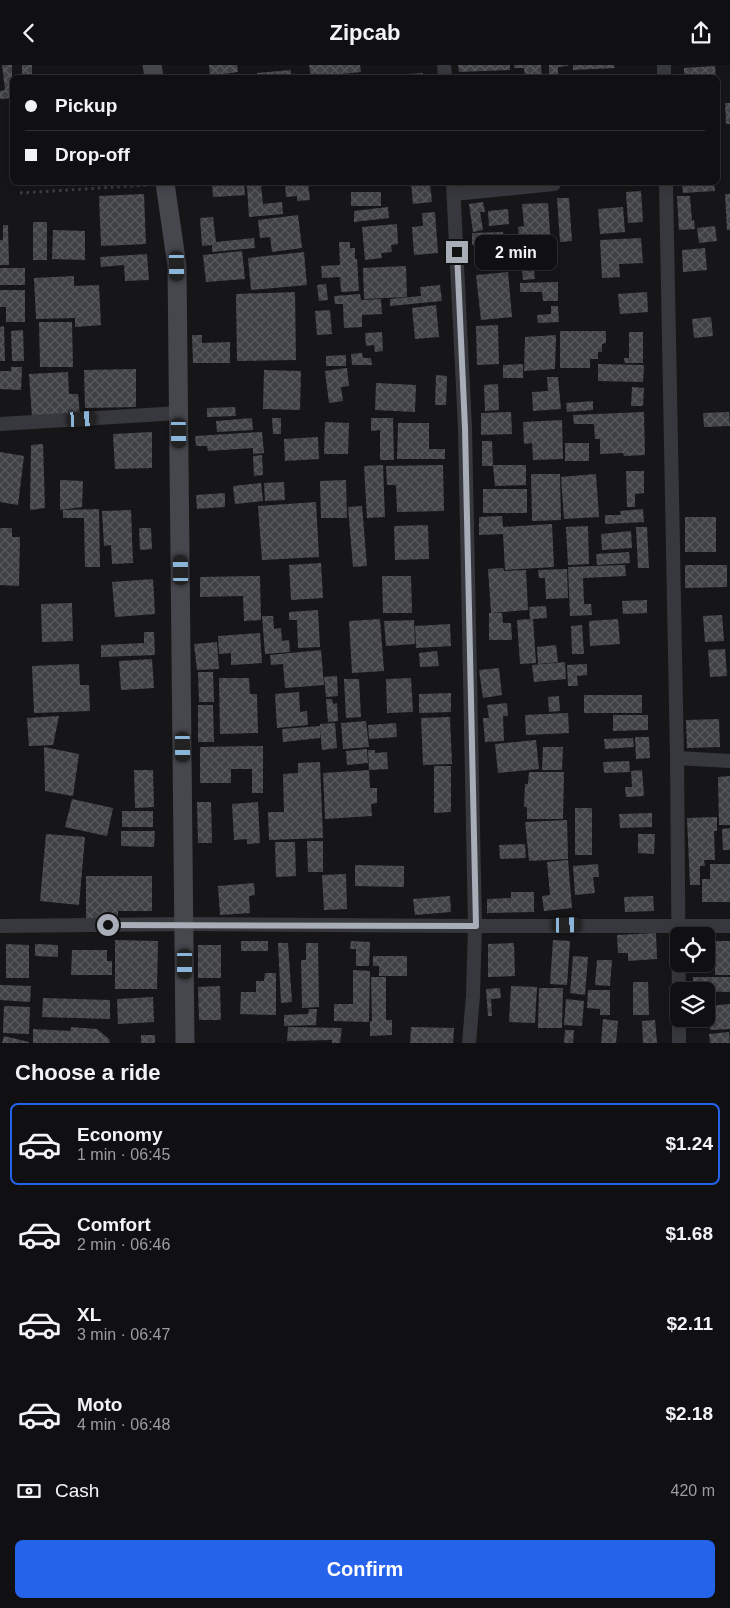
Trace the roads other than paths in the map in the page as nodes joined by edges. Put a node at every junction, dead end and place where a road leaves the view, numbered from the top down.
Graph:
1 (166, 185) edge
2 (529, 185) edge
3 (666, 185) edge
4 (453, 188) edge
5 (179, 413) junction
6 (0, 424) edge
7 (677, 759) junction
8 (730, 761) edge
9 (185, 924) junction
10 (678, 925) junction
11 (0, 926) edge
12 (476, 926) junction
13 (730, 926) edge
14 (679, 982) edge
15 (679, 1027) edge
16 (185, 1043) edge
17 (469, 1043) edge
18 (679, 1043) edge

1 - 5 main road
2 - 4 street
3 - 7 street
4 - 12 street
5 - 6 street
5 - 9 main road
7 - 8 street
7 - 10 street
9 - 11 street
9 - 12 street
9 - 16 main road
10 - 12 street
10 - 13 street
10 - 14 street
12 - 17 street
15 - 18 street

